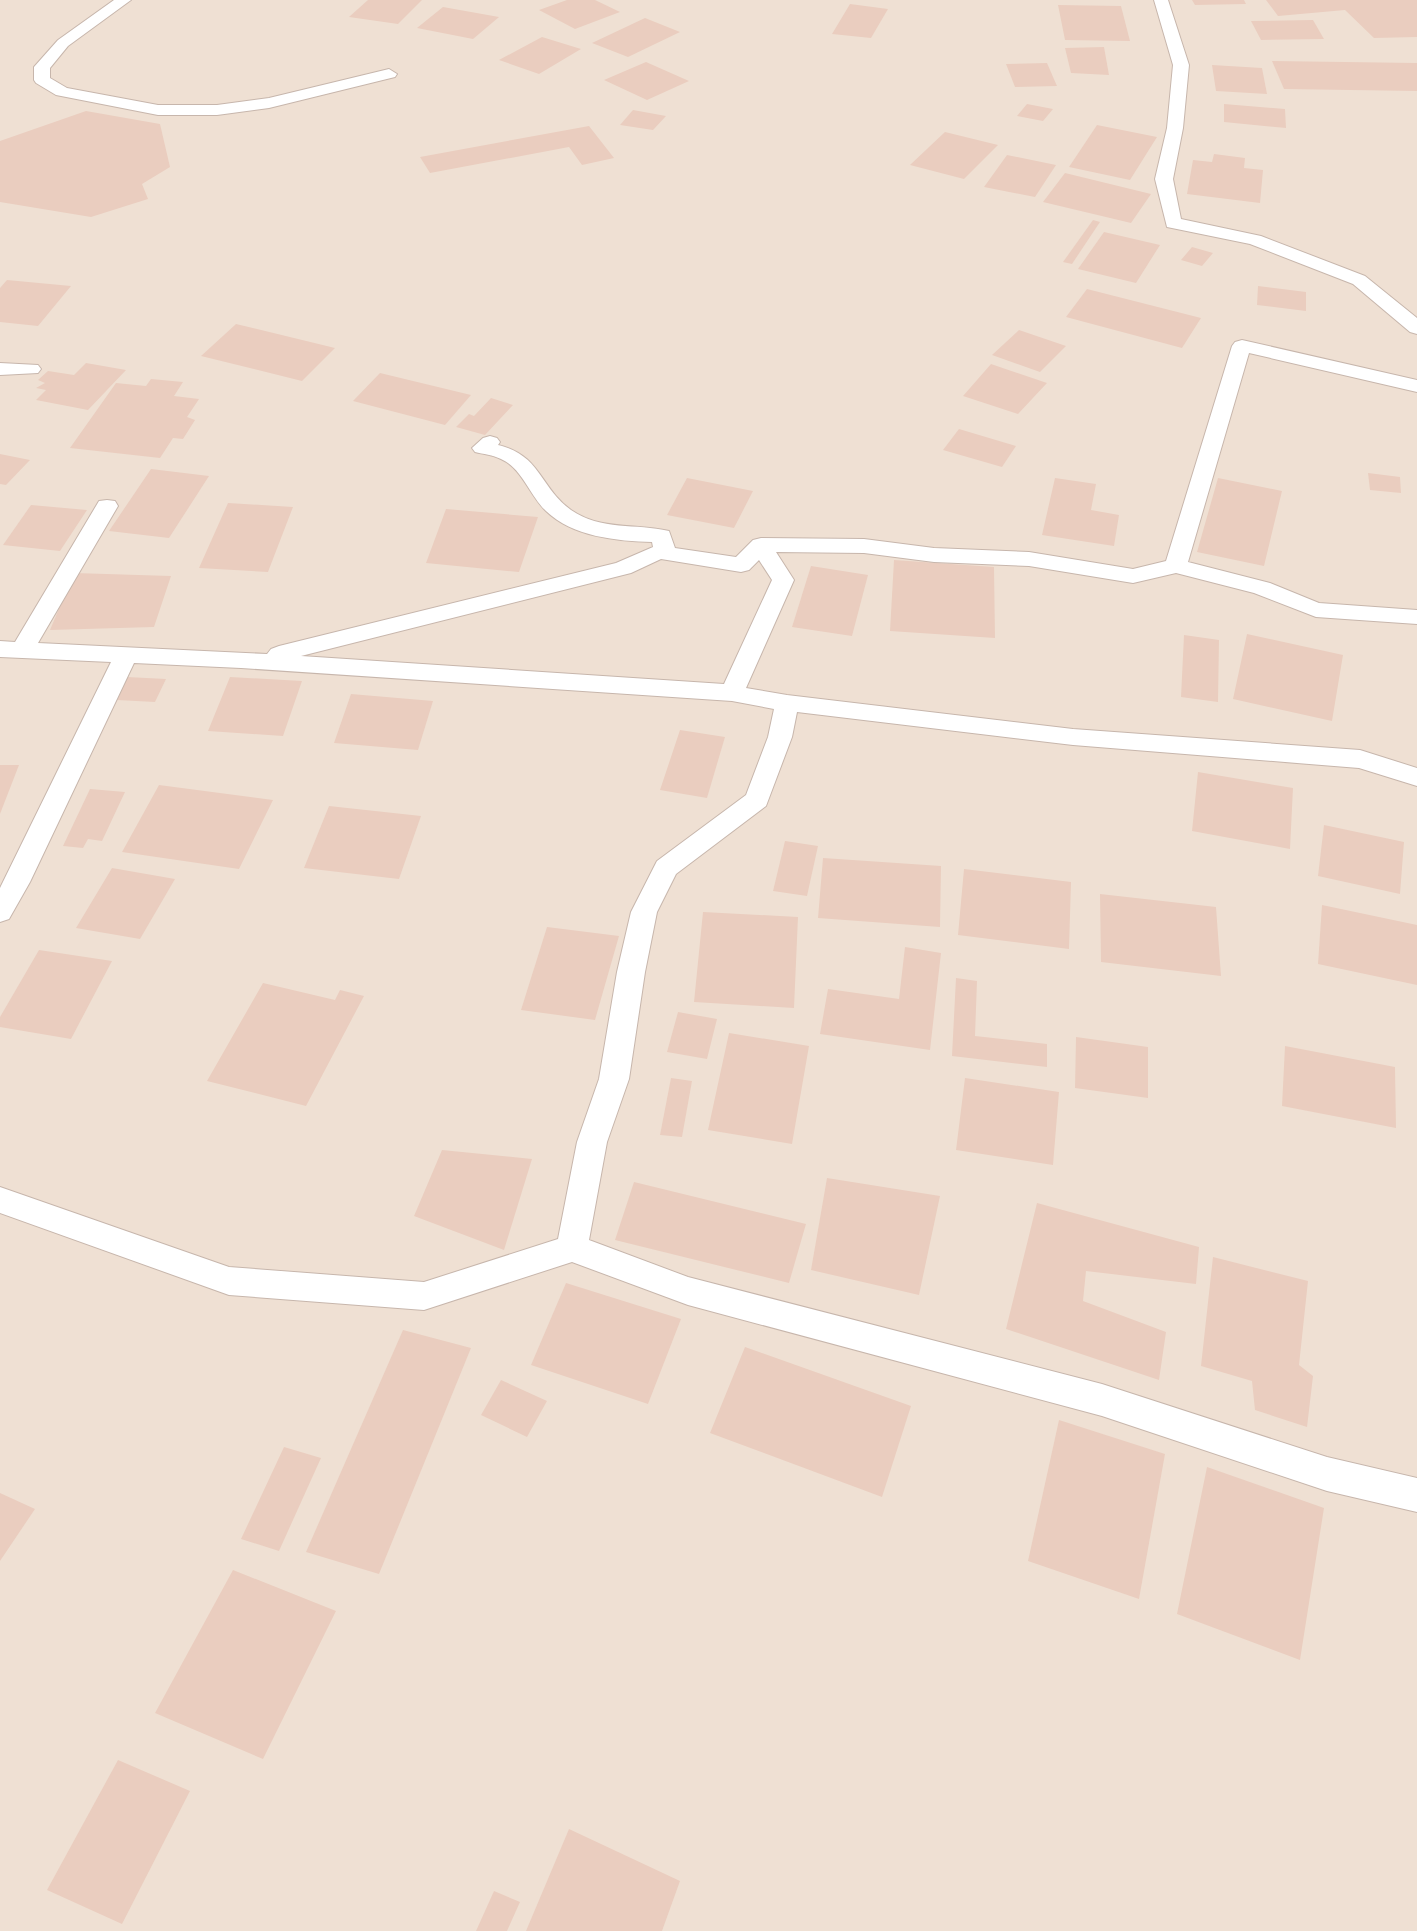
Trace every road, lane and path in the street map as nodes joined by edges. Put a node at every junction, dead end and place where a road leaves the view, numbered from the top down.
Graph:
1 (124, 0) edge
2 (1161, 0) edge
3 (389, 74) dead end
4 (1417, 328) edge
5 (0, 369) edge
6 (31, 369) dead end
7 (1417, 386) edge
8 (490, 442) dead end
9 (107, 506) dead end
10 (761, 545) junction
11 (666, 553) junction
12 (1176, 566) junction
13 (1417, 617) edge
14 (11, 650) edge
15 (126, 656) junction
16 (253, 660) junction
17 (732, 693) junction
18 (787, 703) junction
19 (1417, 777) edge
20 (0, 912) edge
21 (0, 1200) edge
22 (572, 1248) junction
23 (1417, 1495) edge

1 - 3 street
2 - 4 street
5 - 6 street
7 - 12 street
8 - 11 street
9 - 14 street
10 - 11 street
10 - 12 street
10 - 17 street
11 - 16 street
12 - 13 street
14 - 15 street
15 - 16 street
15 - 20 street
16 - 17 street
17 - 18 street
18 - 19 street
18 - 22 street
21 - 22 street
22 - 23 street

